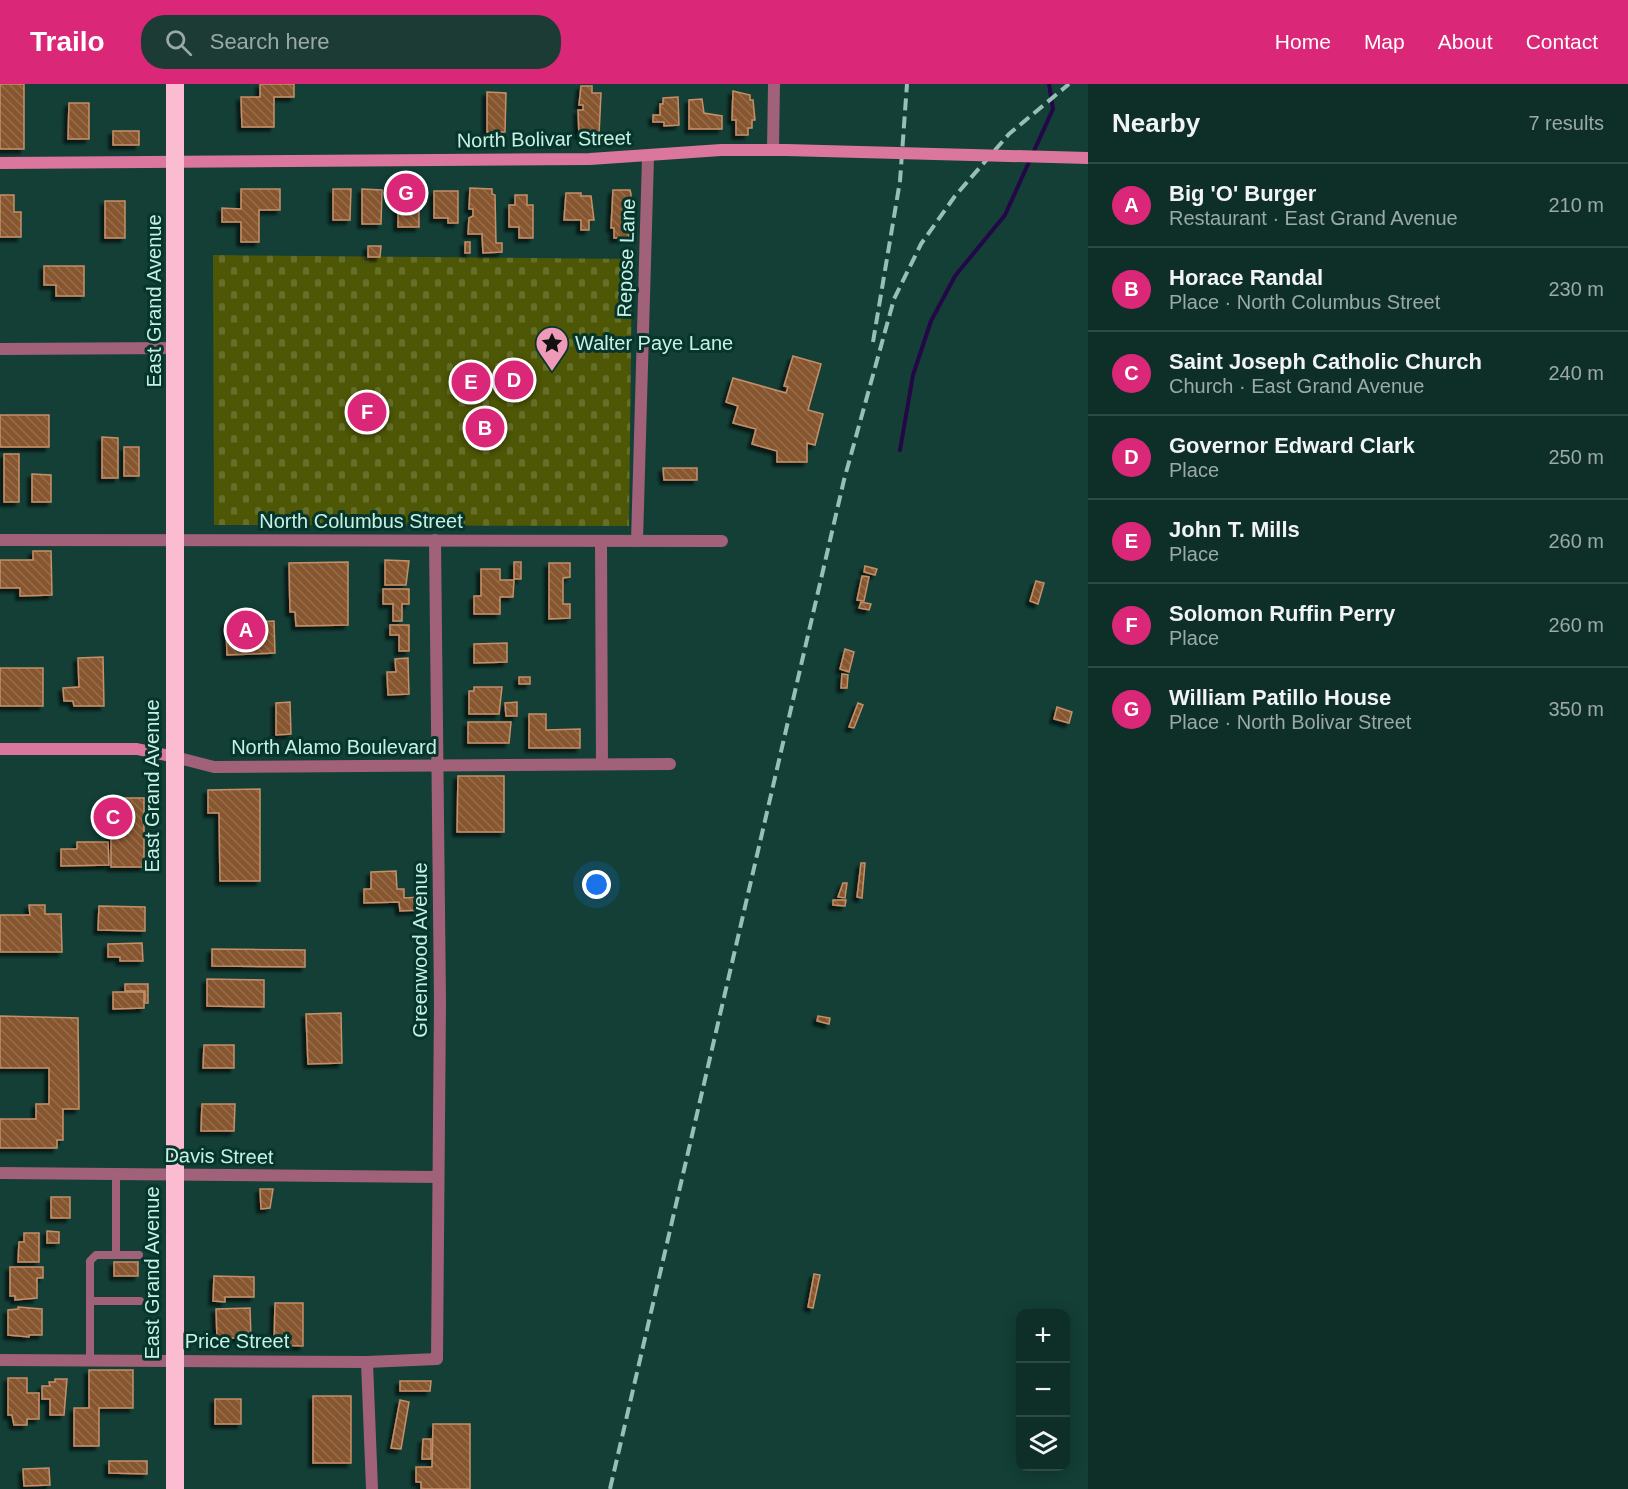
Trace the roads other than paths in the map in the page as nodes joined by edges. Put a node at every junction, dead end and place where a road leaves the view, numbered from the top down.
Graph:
1 (176, 84) edge
2 (774, 84) edge
3 (773, 149) junction
4 (648, 157) junction
5 (1088, 159) edge
6 (176, 162) junction
7 (0, 163) edge
8 (177, 348) junction
9 (0, 349) edge
10 (0, 540) edge
11 (177, 540) junction
12 (435, 540) junction
13 (601, 541) junction
14 (637, 541) junction
15 (722, 541) dead end
16 (0, 749) edge
17 (175, 757) junction
18 (602, 764) junction
19 (670, 764) dead end
20 (438, 766) junction
21 (0, 1173) edge
22 (116, 1174) junction
23 (174, 1175) junction
24 (438, 1177) junction
25 (116, 1255) junction
26 (139, 1255) dead end
27 (90, 1301) junction
28 (140, 1301) dead end
29 (438, 1359) joint
30 (0, 1360) edge
31 (90, 1360) junction
32 (175, 1360) junction
33 (367, 1362) junction
34 (175, 1489) edge
35 (372, 1489) edge

1 - 6 highway, East Grand Avenue
2 - 3 street
3 - 4 street, North Bolivar Street
3 - 5 street, North Bolivar Street, bridge
4 - 6 street, North Bolivar Street
4 - 14 street, Repose Lane
6 - 7 street, North Bolivar Street
6 - 8 highway, East Grand Avenue
8 - 9 street
8 - 11 highway, East Grand Avenue
10 - 11 street, North Columbus Street
11 - 12 street, North Columbus Street
11 - 17 highway, East Grand Avenue
12 - 13 street, North Columbus Street
12 - 20 street, Greenwood Avenue
13 - 14 street, North Columbus Street
13 - 18 street
14 - 15 street, North Columbus Street
16 - 17 street, North Alamo Boulevard
17 - 20 street, North Alamo Boulevard
17 - 23 highway, East Grand Avenue
18 - 19 street, North Alamo Boulevard
18 - 20 street, North Alamo Boulevard
20 - 24 street, Greenwood Avenue
21 - 22 street, Davis Street
22 - 23 street, Davis Street
22 - 25 lane
23 - 24 street, Davis Street
23 - 32 highway, East Grand Avenue
24 - 29 street, Greenwood Avenue
25 - 26 lane
25 - 27 lane
27 - 28 lane
27 - 31 lane
29 - 33 street, Price Street
30 - 31 street, Price Street
31 - 32 street, Price Street
32 - 33 street, Price Street
32 - 34 highway, East Grand Avenue
33 - 35 street

